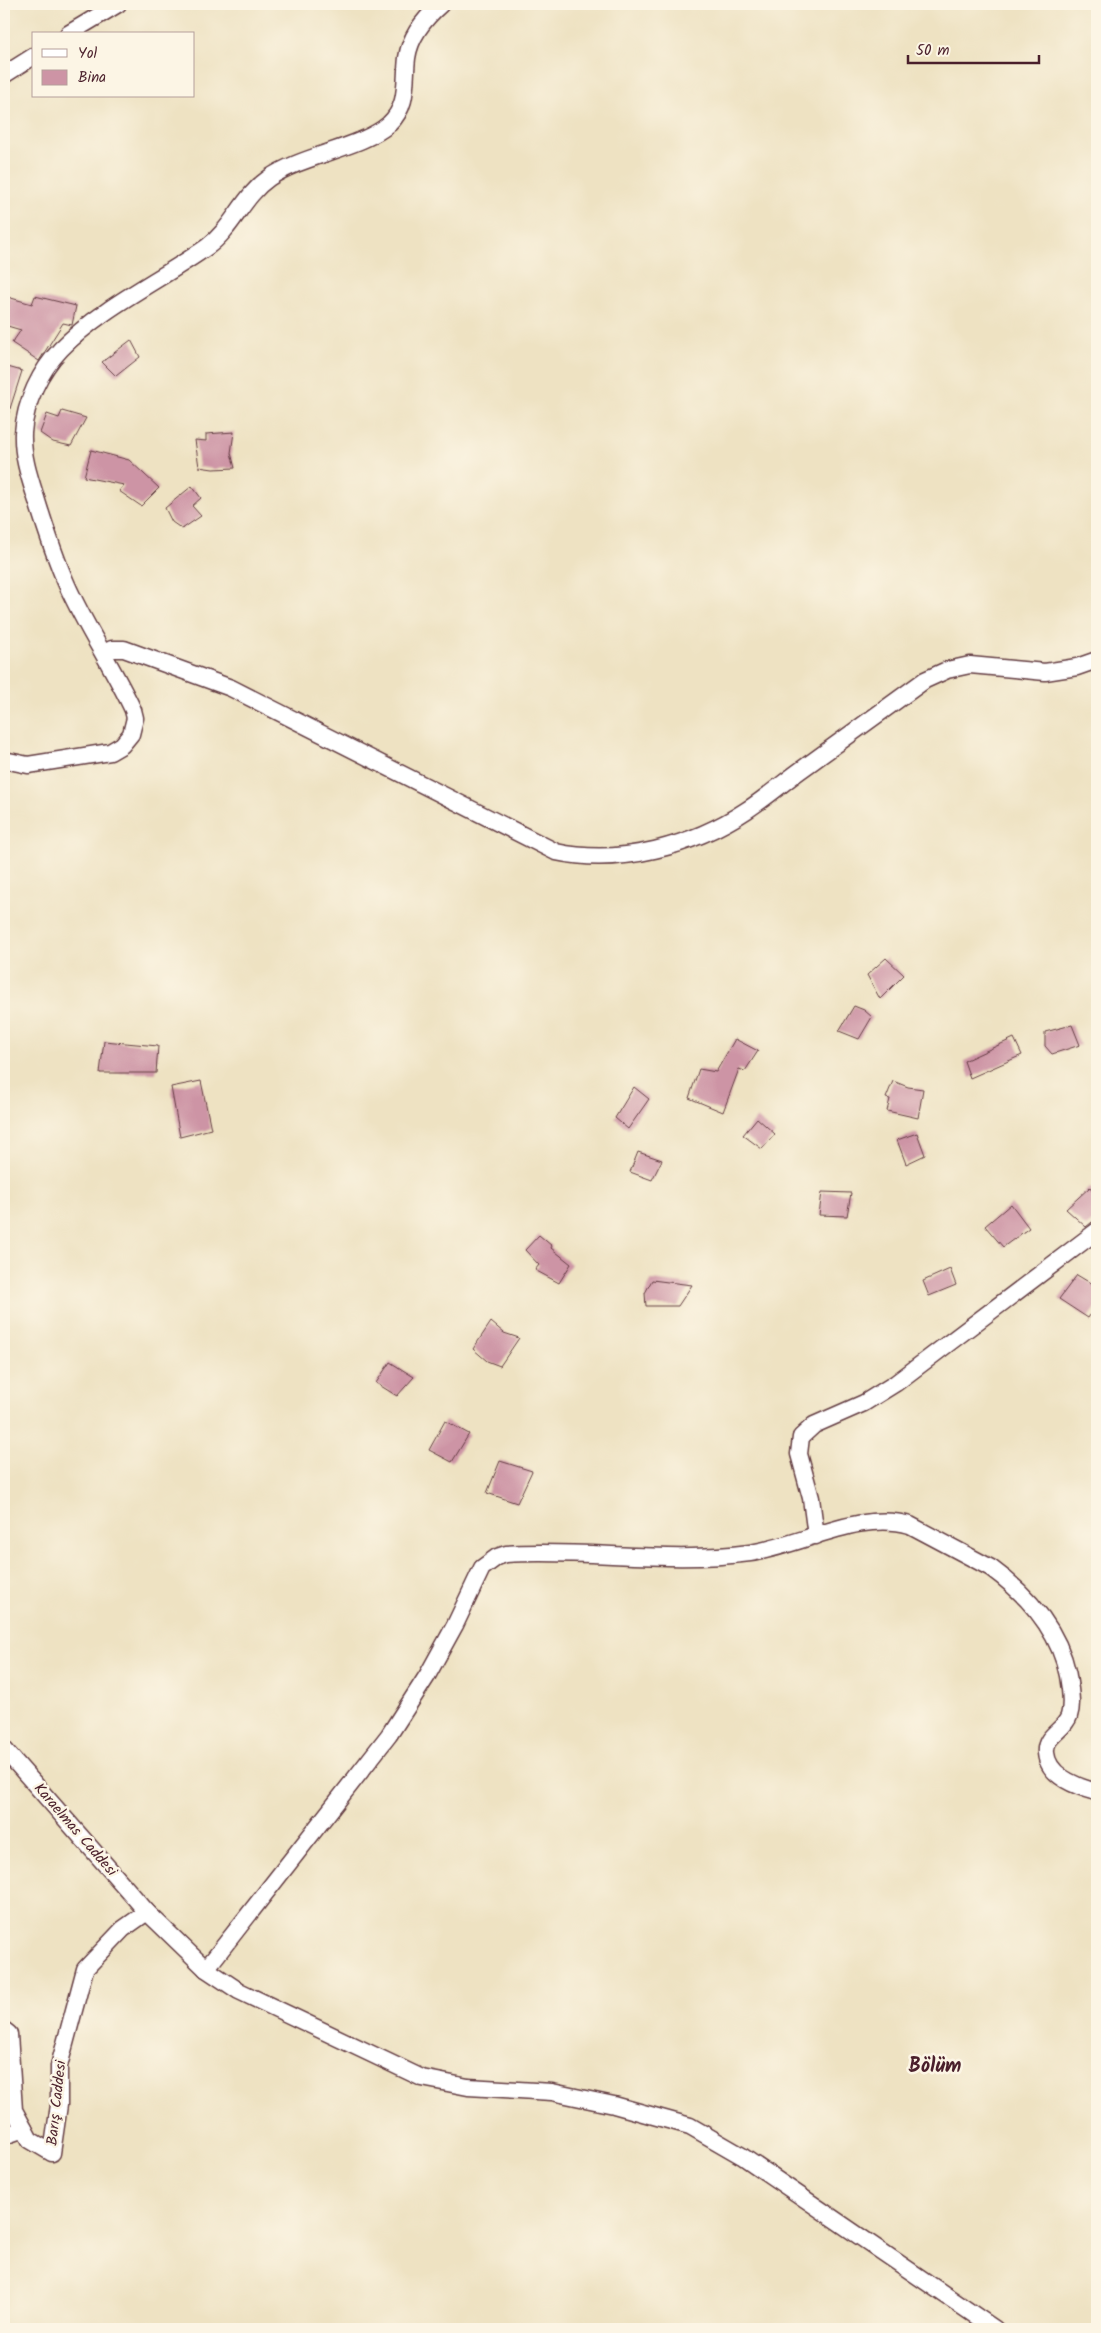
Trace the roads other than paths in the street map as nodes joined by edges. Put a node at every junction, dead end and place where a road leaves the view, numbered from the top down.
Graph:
1 (118, 4) edge
2 (441, 4) edge
3 (71, 32) edge
4 (32, 57) edge
5 (4, 75) edge
6 (104, 653) junction
7 (1097, 660) edge
8 (4, 760) edge
9 (1097, 1231) edge
10 (816, 1536) junction
11 (4, 1749) edge
12 (1097, 1792) edge
13 (147, 1912) junction
14 (206, 1968) junction
15 (4, 2030) edge
16 (24, 2129) junction
17 (4, 2136) edge
18 (995, 2329) edge

1 - 3 street
2 - 6 street
4 - 5 street
6 - 7 street
6 - 8 street
9 - 10 street
10 - 12 street
10 - 14 street
11 - 13 street, Karaelmas Caddesi
13 - 14 street, Karaelmas Caddesi
13 - 16 street, Barış Caddesi
14 - 18 street, Karaelmas Caddesi
15 - 16 street, Barış Caddesi
16 - 17 street

